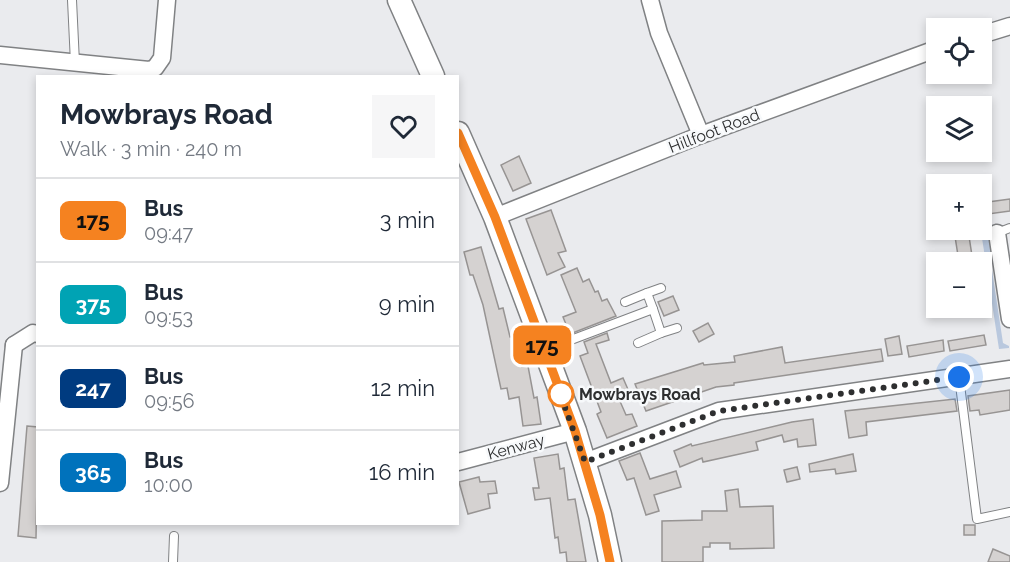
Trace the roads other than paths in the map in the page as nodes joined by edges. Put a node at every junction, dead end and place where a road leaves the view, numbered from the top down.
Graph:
1 (72, 0) edge
2 (167, 0) edge
3 (399, 0) edge
4 (650, 0) edge
5 (1010, 26) edge
6 (992, 32) edge
7 (926, 53) edge
8 (0, 55) edge
9 (75, 63) junction
10 (433, 75) edge
11 (459, 135) edge
12 (701, 135) junction
13 (495, 217) junction
14 (1003, 231) edge
15 (661, 288) dead end
16 (647, 293) junction
17 (625, 302) dead end
18 (653, 309) junction
19 (1010, 319) edge
20 (677, 328) dead end
21 (661, 333) junction
22 (36, 334) edge
23 (7, 343) edge
24 (638, 343) dead end
25 (544, 351) junction
26 (1010, 369) edge
27 (959, 377) junction
28 (575, 431) junction
29 (459, 462) edge
30 (585, 462) junction
31 (0, 483) edge
32 (1010, 512) edge
33 (174, 536) dead end
34 (173, 562) edge
35 (610, 562) edge

1 - 9 lane
2 - 9 street
3 - 10 main road
4 - 12 street
5 - 6 street
7 - 12 street, Hillfoot Road
8 - 9 street
11 - 13 main road
12 - 13 street, Hillfoot Road
13 - 25 main road
14 - 19 street
15 - 16 lane
16 - 17 lane
16 - 18 lane
18 - 21 lane
18 - 25 lane
20 - 21 lane
21 - 24 lane
22 - 23 street
23 - 31 street
25 - 28 main road
26 - 27 street
27 - 30 street
27 - 32 lane
28 - 29 street, Kenway
28 - 30 main road
30 - 35 main road
33 - 34 lane

